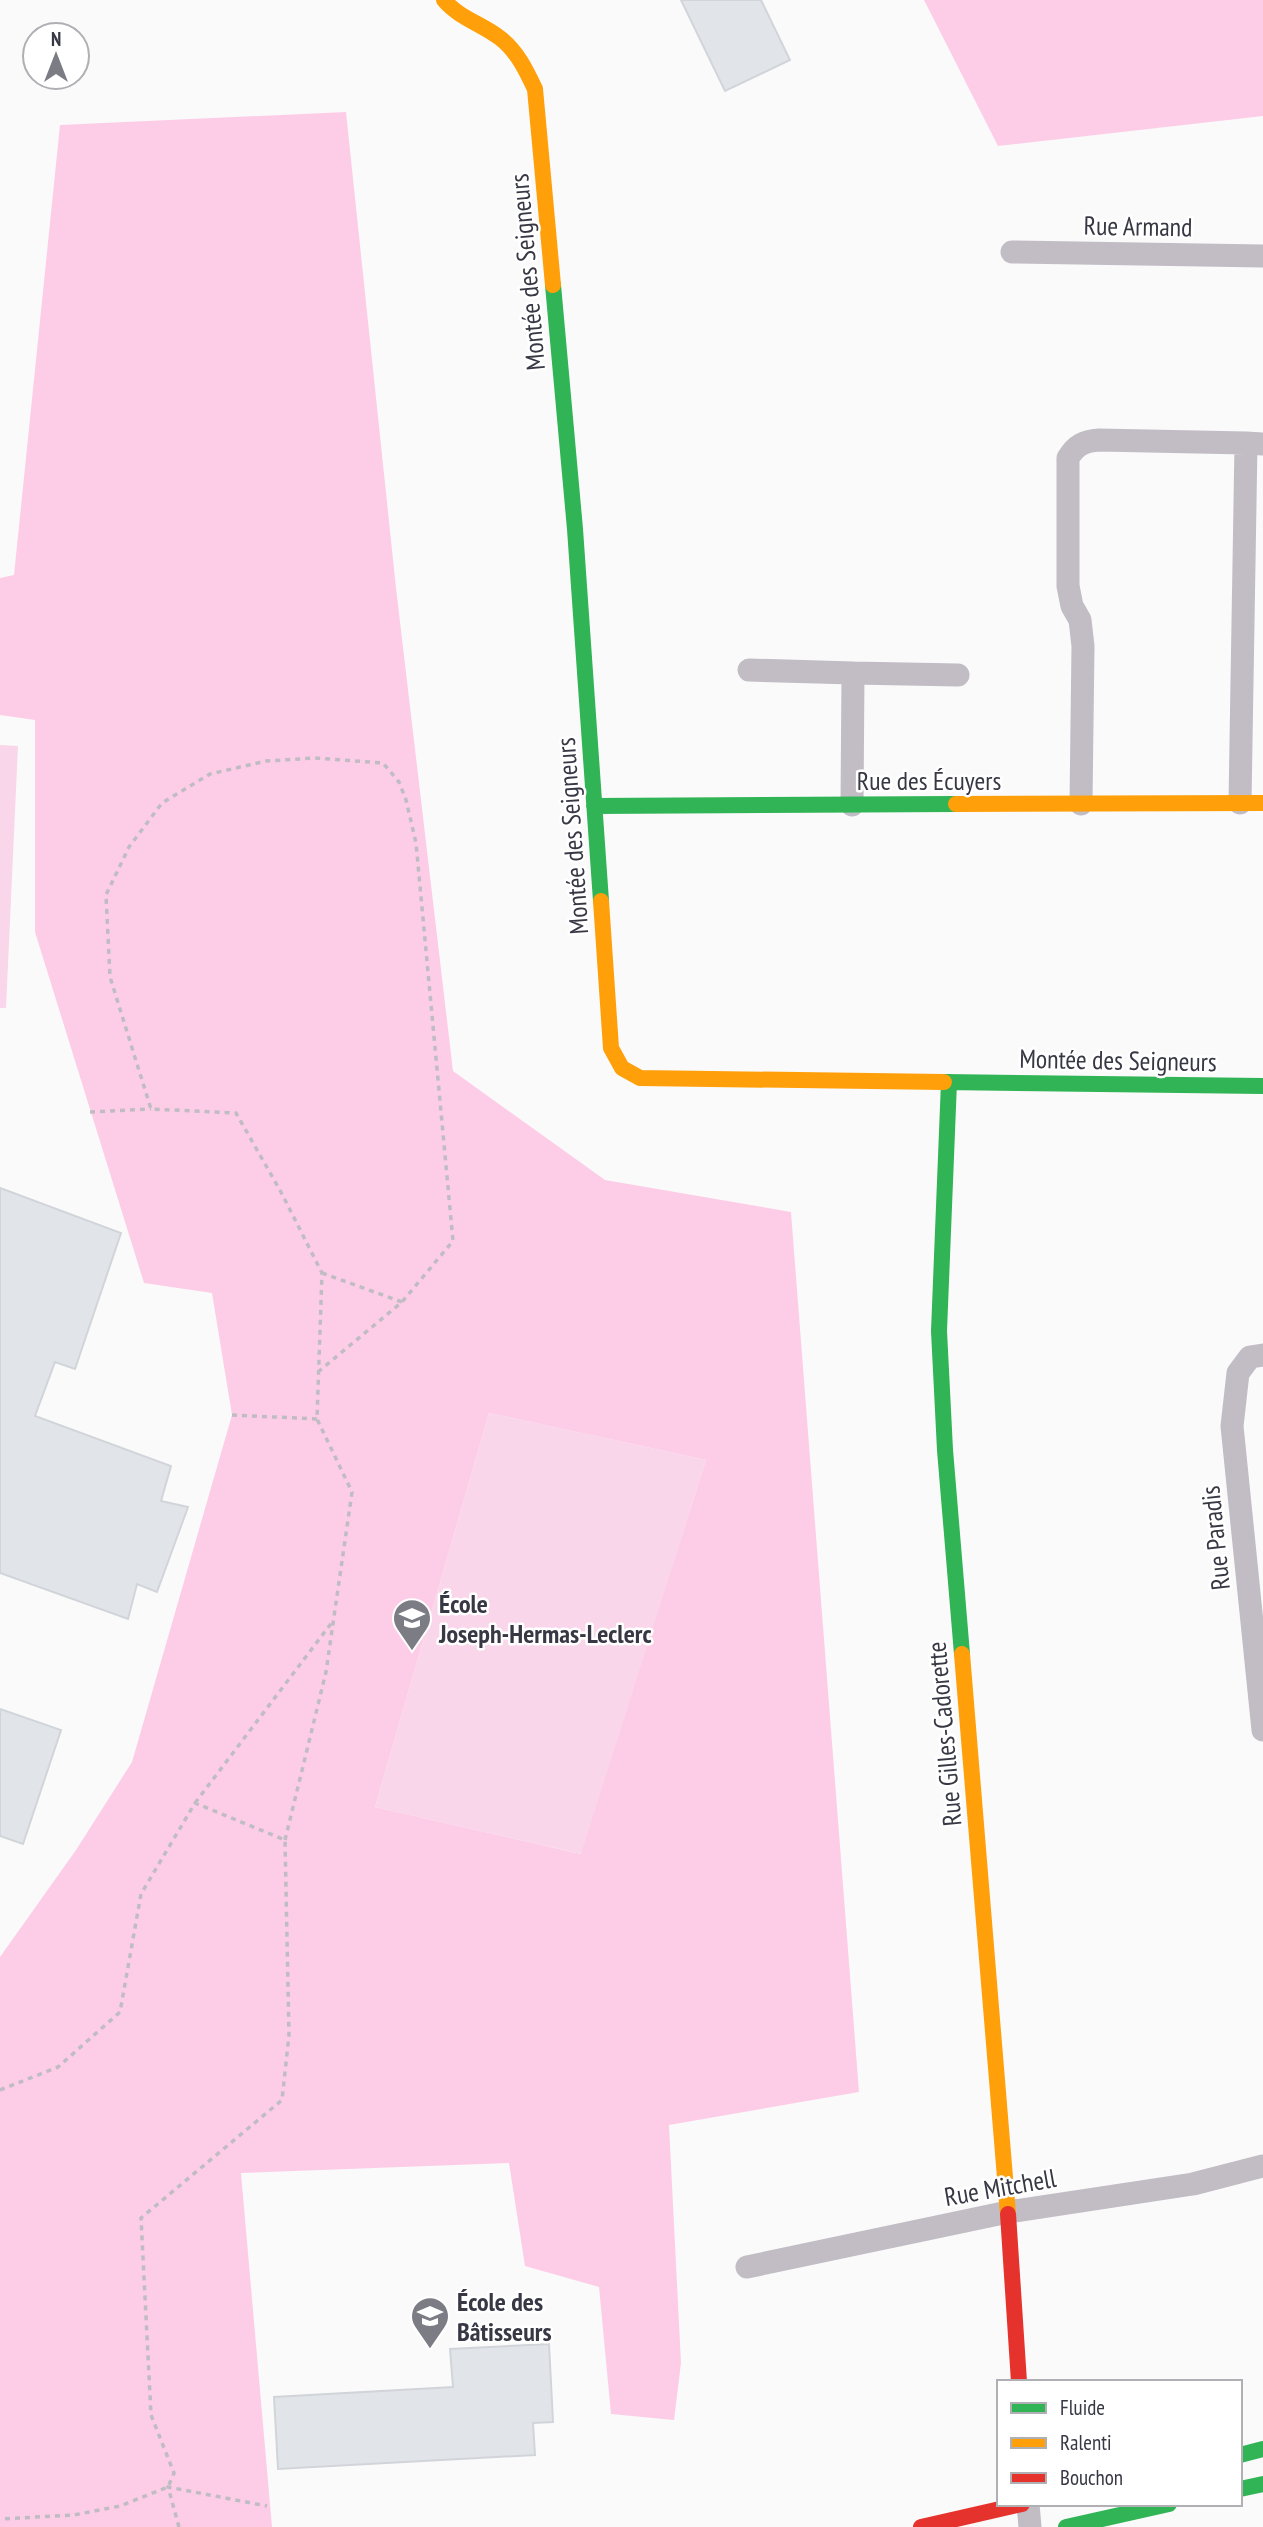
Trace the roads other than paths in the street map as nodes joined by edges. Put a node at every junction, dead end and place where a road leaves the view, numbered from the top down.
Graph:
1 (444, 0) edge
2 (1012, 252) dead end
3 (1263, 256) edge
4 (1254, 443) edge
5 (749, 670) dead end
6 (853, 673) junction
7 (958, 676) dead end
8 (1252, 803) edge
9 (852, 804) junction
10 (1081, 804) junction
11 (594, 806) junction
12 (949, 1082) junction
13 (1263, 1086) edge
14 (1263, 1355) edge
15 (1263, 1730) edge
16 (1263, 2166) edge
17 (1008, 2213) junction
18 (747, 2267) dead end
19 (1019, 2380) edge
20 (1263, 2449) edge
21 (1242, 2454) edge
22 (1263, 2484) edge
23 (1242, 2489) edge
24 (1013, 2506) edge
25 (1028, 2506) edge
26 (1160, 2506) edge
27 (921, 2527) edge
28 (1030, 2527) edge
29 (1066, 2527) edge

1 - 11 street, Montée des Seigneurs
2 - 3 street, Rue Armand
4 - 8 street
4 - 10 street
5 - 6 street
6 - 7 street
6 - 9 street
8 - 10 street, Rue des Écuyers
9 - 10 street, Rue des Écuyers
9 - 11 street, Rue des Écuyers
11 - 12 street, Montée des Seigneurs
12 - 13 street, Montée des Seigneurs
12 - 17 street, Rue Gilles-Cadorette
14 - 15 street, Rue Paradis
16 - 17 street, Rue Mitchell
17 - 18 street, Rue Mitchell
17 - 19 street, Rue Gilles-Cadorette
20 - 21 street
22 - 23 street
24 - 27 street
25 - 28 street
26 - 29 street

